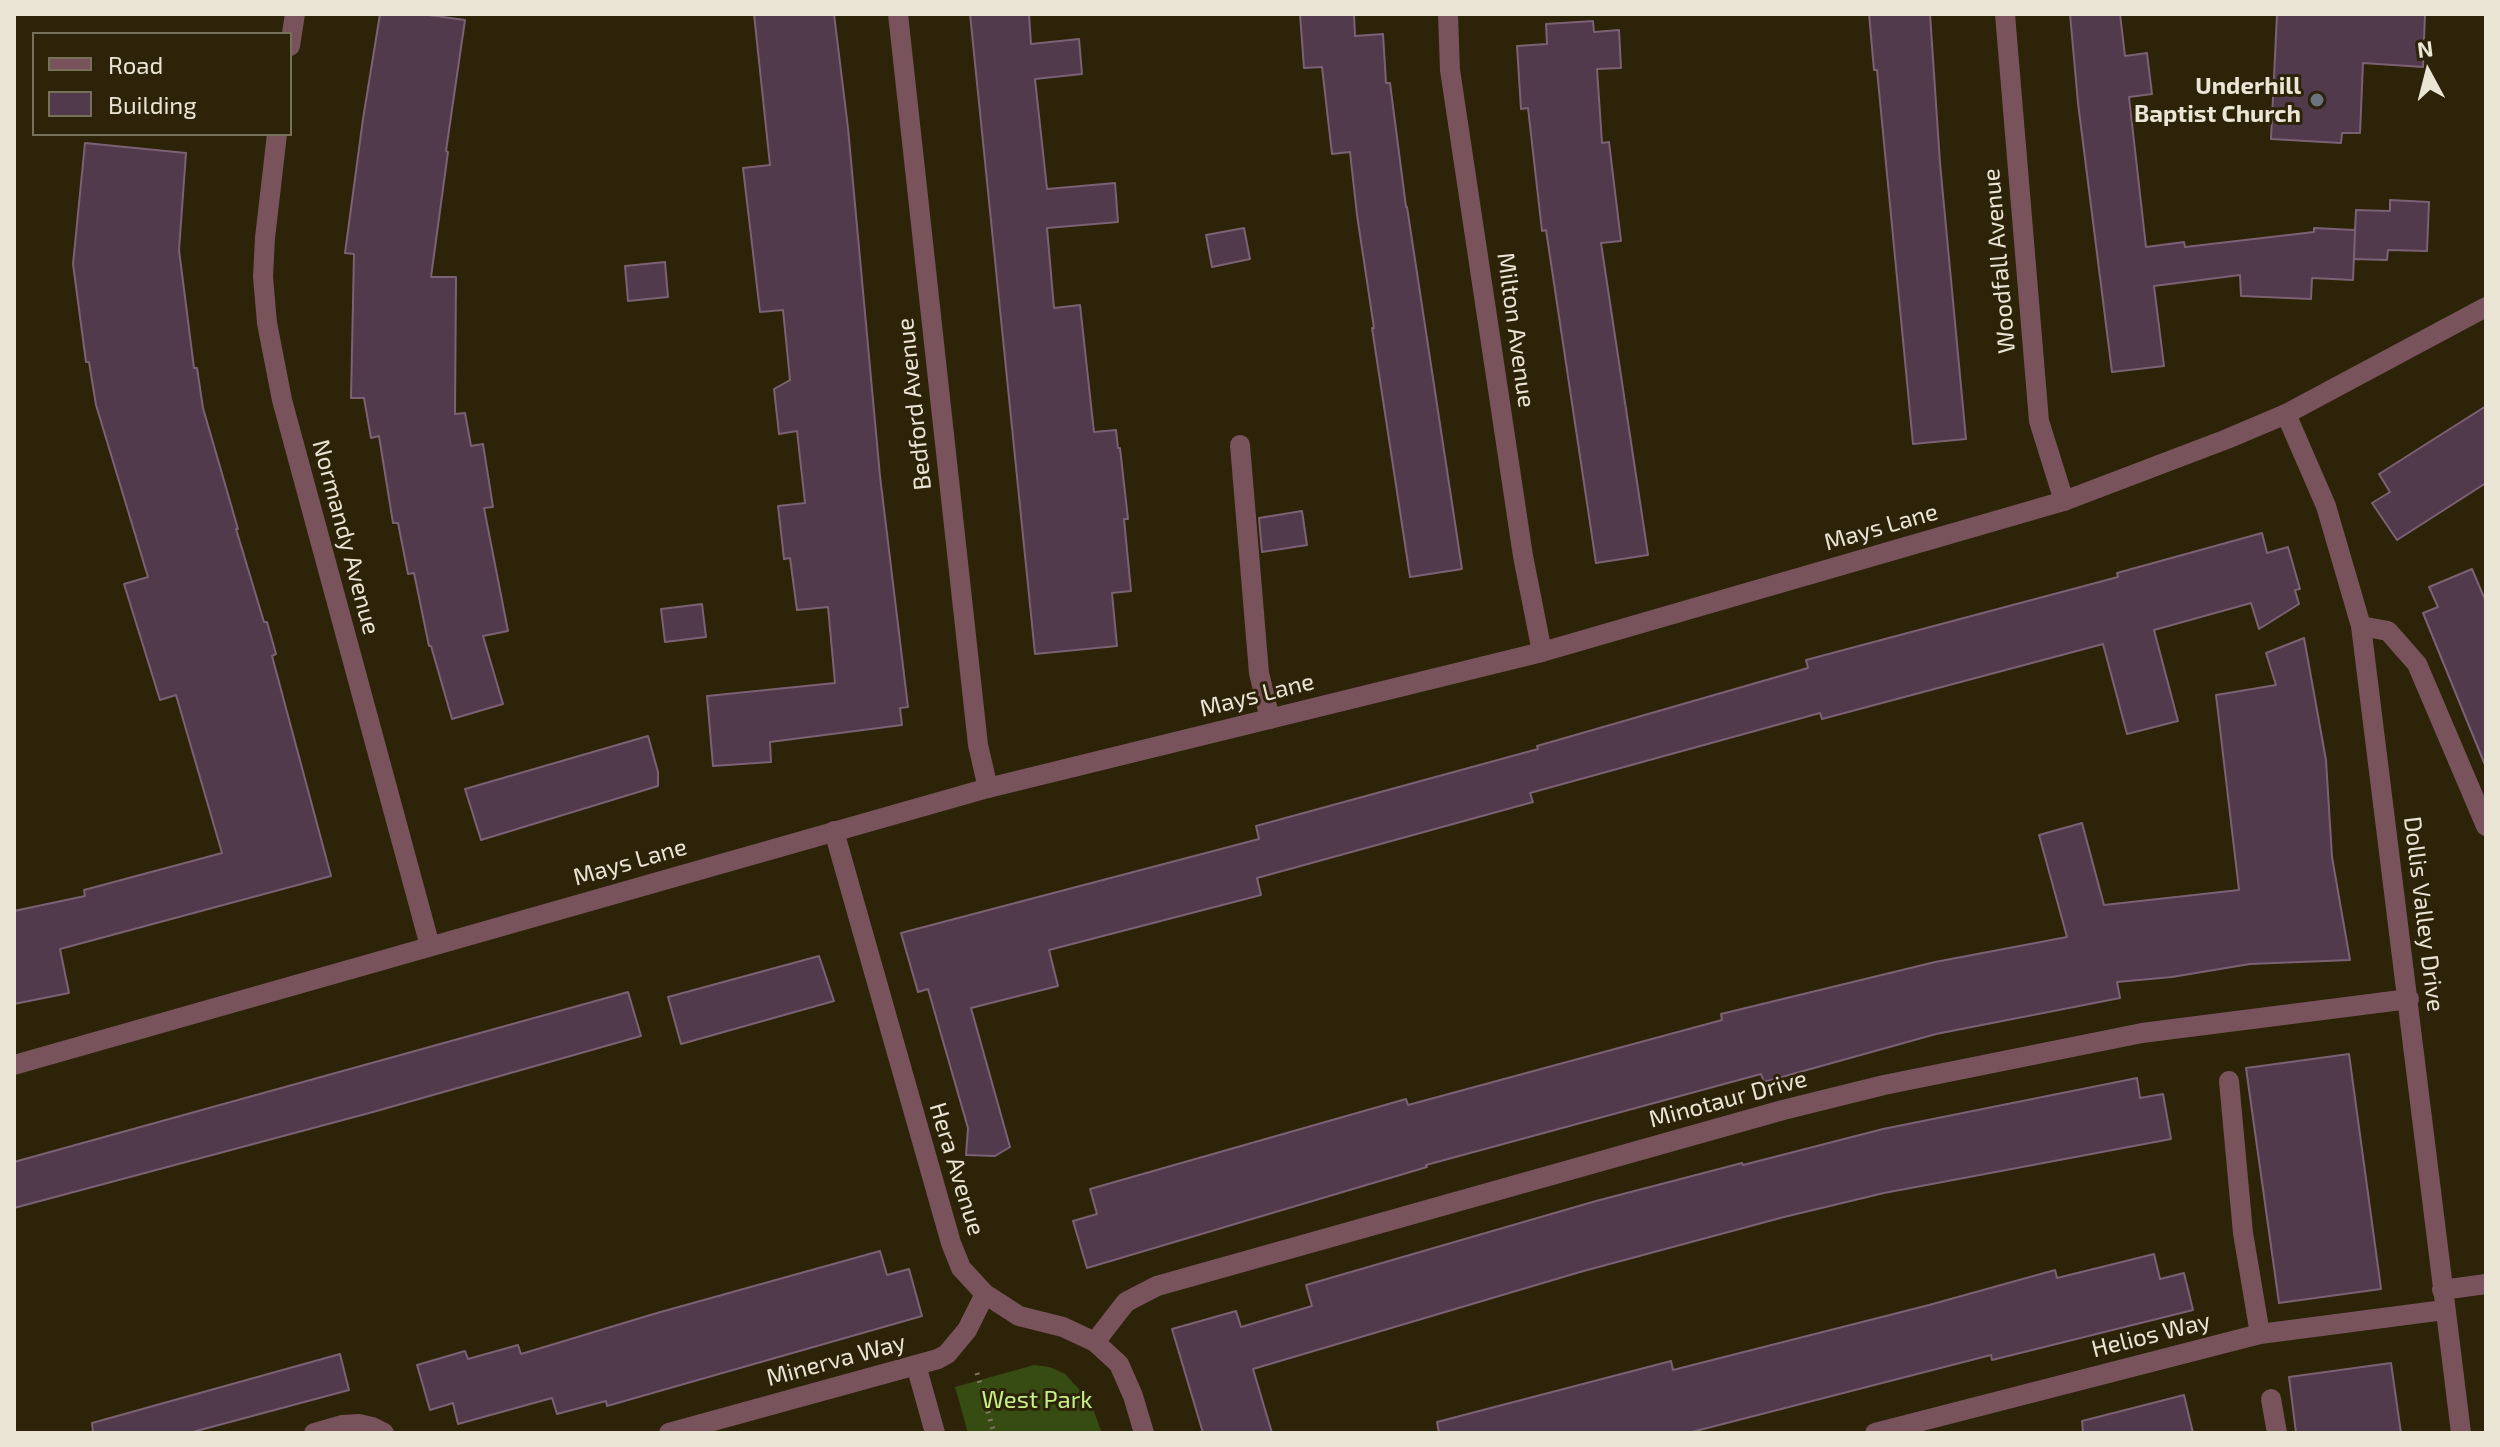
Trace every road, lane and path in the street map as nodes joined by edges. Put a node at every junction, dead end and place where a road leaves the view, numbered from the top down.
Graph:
1 (898, 14) edge
2 (1448, 14) edge
3 (2005, 14) edge
4 (277, 136) edge
5 (2486, 307) edge
6 (2286, 414) junction
7 (1240, 445) dead end
8 (2064, 501) junction
9 (2361, 626) junction
10 (1542, 652) junction
11 (1270, 719) junction
12 (988, 788) junction
13 (2486, 826) edge
14 (834, 831) junction
15 (430, 946) junction
16 (2409, 999) junction
17 (14, 1065) edge
18 (2229, 1081) dead end
19 (2486, 1284) edge
20 (985, 1294) junction
21 (2443, 1300) junction
22 (2260, 1334) junction
23 (1095, 1342) junction
24 (916, 1365) junction
25 (977, 1373) dead end
26 (2271, 1399) dead end
27 (314, 1433) edge
28 (384, 1433) edge
29 (669, 1433) edge
30 (935, 1433) edge
31 (994, 1433) edge
32 (1144, 1433) edge
33 (1875, 1433) edge
34 (2277, 1433) edge
35 (2461, 1433) edge

1 - 12 street, Bedford Avenue
2 - 10 street, Milton Avenue
3 - 8 street, Woodfall Avenue
4 - 15 street, Normandy Avenue
5 - 6 street, Mays Lane
6 - 8 street, Mays Lane
6 - 9 street, Dollis Valley Drive
7 - 11 street
8 - 10 street, Mays Lane
9 - 13 street
9 - 16 street, Dollis Valley Drive
10 - 11 street, Mays Lane
11 - 12 street, Mays Lane
12 - 14 street, Mays Lane
14 - 15 street, Mays Lane
14 - 20 street, Hera Avenue
15 - 17 street, Mays Lane
16 - 21 street, Dollis Valley Drive
16 - 23 street, Minotaur Drive
18 - 22 street
19 - 21 street, Helios Way
20 - 23 street, Hera Avenue
20 - 24 street, Minerva Way
21 - 22 street, Helios Way
21 - 35 street, Dollis Valley Drive
22 - 33 street, Helios Way
23 - 32 street, Hera Avenue
24 - 29 street, Minerva Way
24 - 30 street
25 - 31 path
26 - 34 street
27 - 28 street

